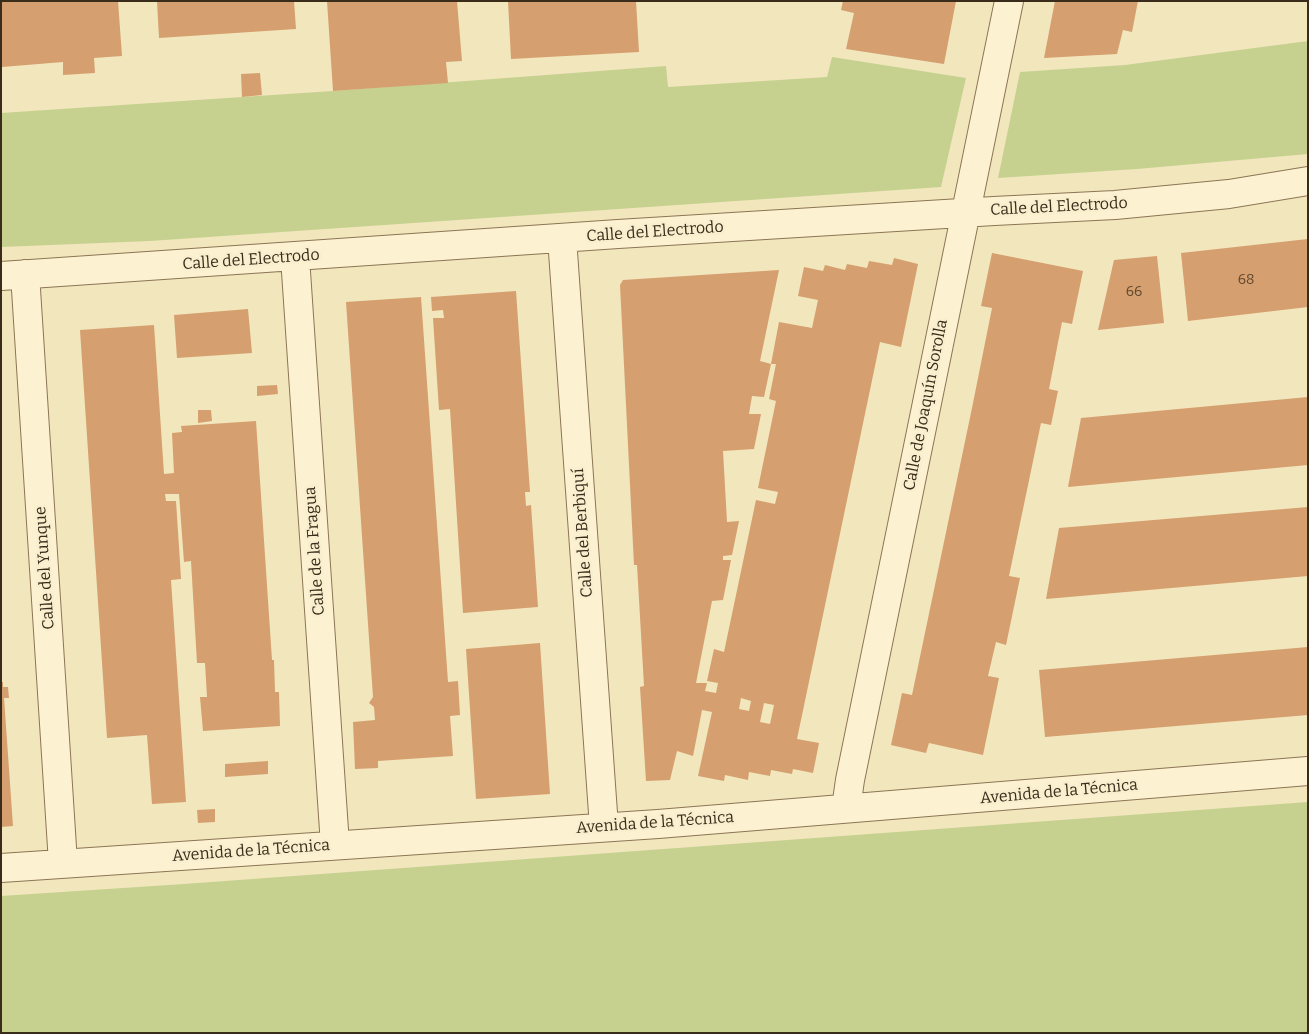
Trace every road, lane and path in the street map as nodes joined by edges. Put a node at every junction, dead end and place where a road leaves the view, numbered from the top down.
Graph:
1 (1009, 1) edge
2 (1308, 181) edge
3 (965, 213) junction
4 (562, 238) junction
5 (295, 257) junction
6 (13, 275) edge
7 (1308, 771) edge
8 (846, 808) junction
9 (604, 827) junction
10 (335, 845) junction
11 (63, 862) junction
12 (1, 868) edge

1 - 3 street, Calle de Joaquín Sorolla
2 - 3 street, Calle del Electrodo
3 - 4 street, Calle del Electrodo
3 - 8 street, Calle de Joaquín Sorolla
4 - 5 street, Calle del Electrodo
4 - 9 street, Calle del Berbiquí
5 - 6 street, Calle del Electrodo
5 - 10 street, Calle de la Fragua
6 - 11 street, Calle del Yunque
7 - 8 street, Avenida de la Técnica
8 - 9 street, Avenida de la Técnica
9 - 10 street, Avenida de la Técnica
10 - 11 street, Avenida de la Técnica
11 - 12 street, Avenida de la Técnica

